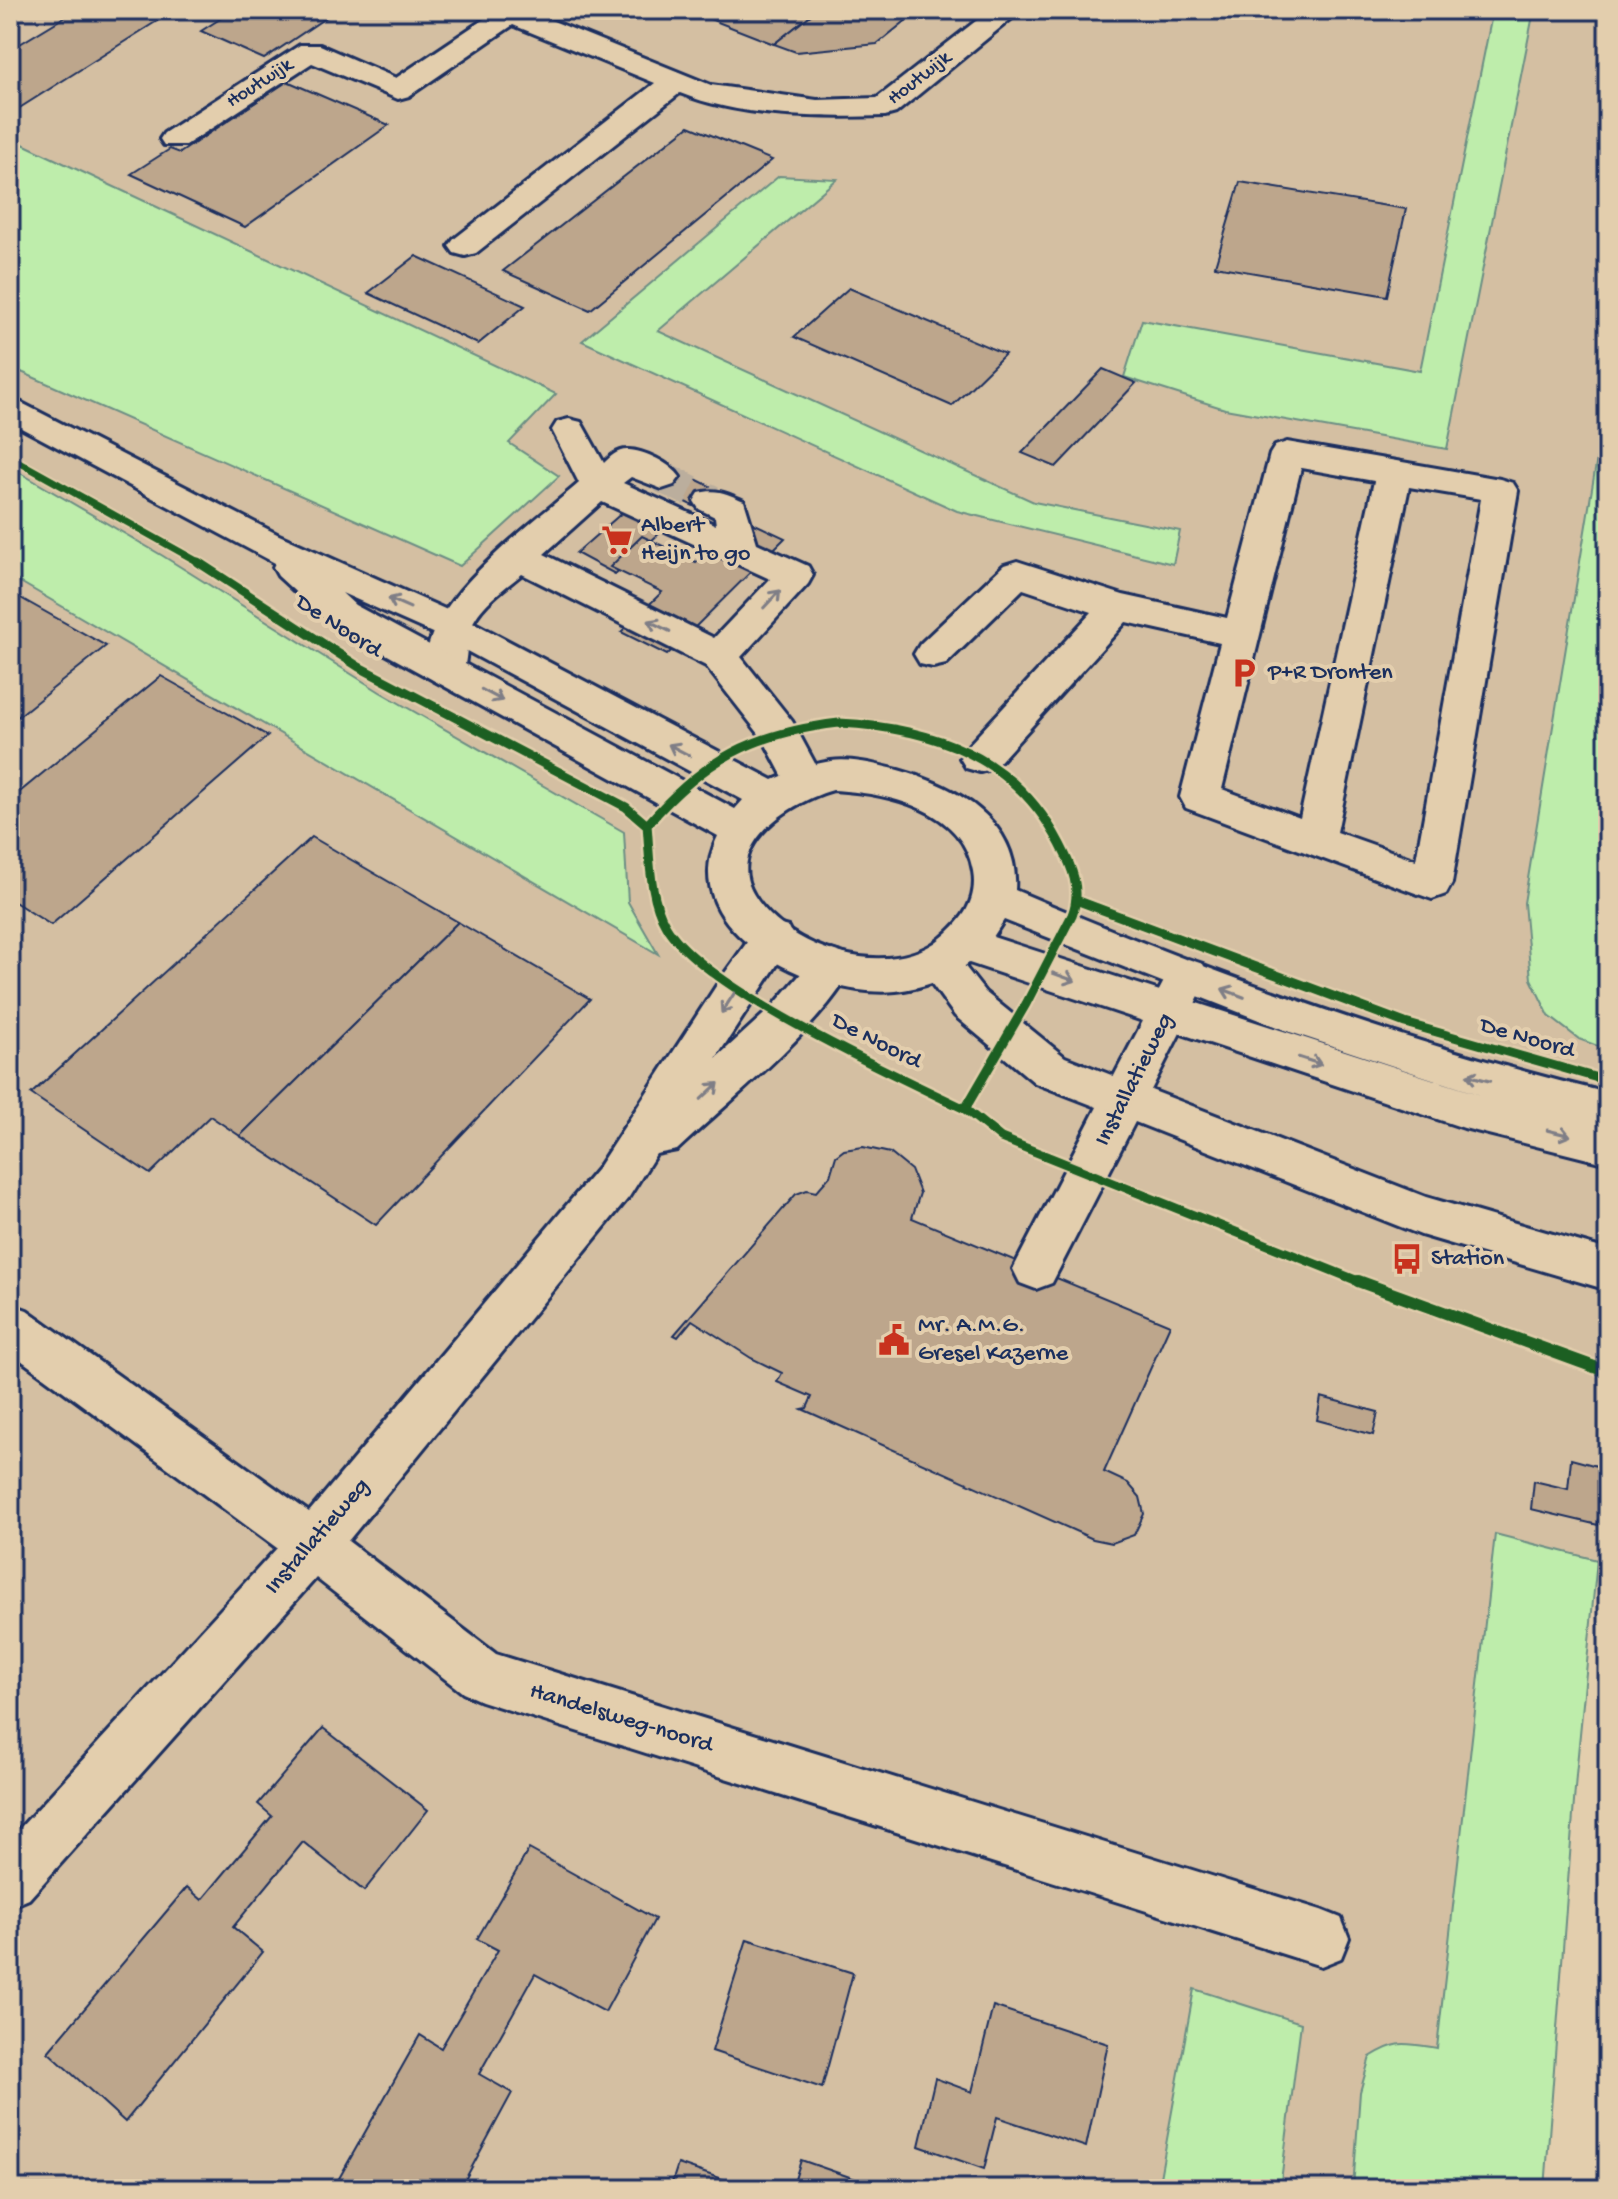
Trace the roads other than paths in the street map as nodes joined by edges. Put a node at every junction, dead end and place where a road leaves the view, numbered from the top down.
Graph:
1 (1008, 10) edge
2 (506, 12) edge
3 (677, 81) junction
4 (175, 139) dead end
5 (465, 246) dead end
6 (10, 408) edge
7 (569, 430) dead end
8 (1394, 472) junction
9 (662, 477) tunnel mouth
10 (598, 486) junction
11 (712, 501) tunnel mouth
12 (266, 544) junction
13 (740, 550) junction
14 (519, 557) junction
15 (1118, 607) junction
16 (452, 627) junction
17 (1241, 635) junction
18 (933, 654) dead end
19 (719, 656) junction
20 (446, 670) junction
21 (980, 758) dead end
22 (789, 790) junction
23 (741, 830) junction
24 (1315, 839) junction
25 (993, 898) junction
26 (773, 939) junction
27 (950, 953) junction
28 (832, 967) junction
29 (1178, 995) junction
30 (1124, 1100) junction
31 (1608, 1111) edge
32 (1608, 1145) edge
33 (613, 1183) junction
34 (1036, 1269) dead end
35 (1608, 1270) edge
36 (10, 1325) edge
37 (313, 1545) junction
38 (10, 1880) edge
39 (1321, 1938) dead end

1 - 3 street, Houtwijk
2 - 3 street, Houtwijk
2 - 4 street, Houtwijk
3 - 5 street
6 - 12 street, De Noord
7 - 10 street
8 - 17 street
8 - 24 street
8 - 24 street
9 - 10 street
10 - 13 street
10 - 14 street
11 - 13 street
16 -> 12 street, De Noord
12 - 20 street, De Noord
19 -> 13 street
14 - 16 street
19 -> 14 street
15 - 17 street
15 - 18 street
15 - 21 street
16 - 20 street
22 -> 16 street, De Noord
17 - 24 street
19 - 22 street
20 -> 23 street, De Noord
22 - 23 street
22 - 25 street
23 - 26 street
25 - 27 street
25 - 29 street, De Noord
26 - 28 street
26 -> 33 street, Installatieweg
27 - 28 street
27 -> 29 street, De Noord
27 - 30 street
33 -> 28 street, Installatieweg
29 - 30 street, Installatieweg
31 -> 29 street, De Noord
29 -> 32 street, De Noord
30 - 34 street, Installatieweg
30 - 35 street
33 - 37 street, Installatieweg
36 - 37 street, Handelsweg-noord
37 - 38 street, Installatieweg
37 - 39 street, Handelsweg-noord

